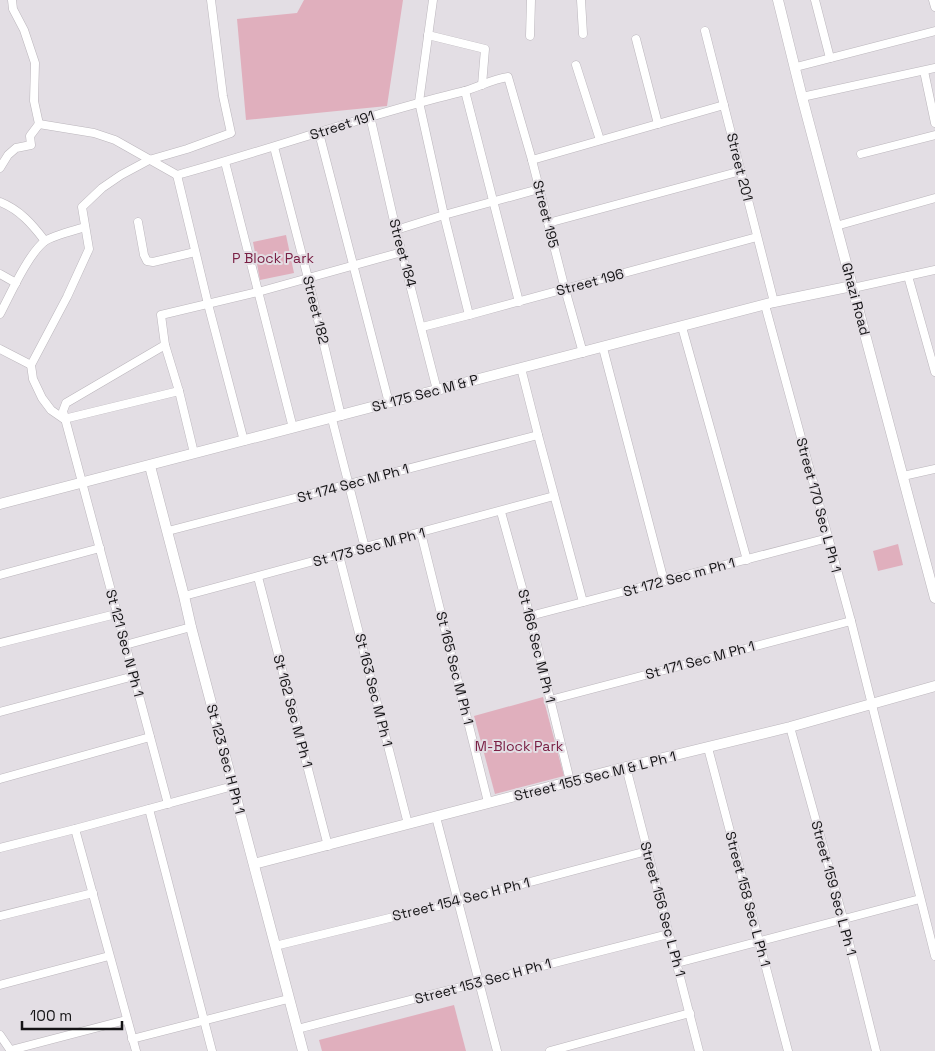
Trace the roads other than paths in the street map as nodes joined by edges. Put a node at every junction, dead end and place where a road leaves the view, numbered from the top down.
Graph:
1 (12, 0) edge
2 (211, 0) edge
3 (433, 0) edge
4 (531, 0) edge
5 (581, 0) edge
6 (778, 0) edge
7 (815, 0) edge
8 (933, 0) edge
9 (935, 7) edge
10 (705, 31) dead end
11 (935, 31) edge
12 (583, 34) dead end
13 (428, 35) junction
14 (530, 36) dead end
15 (636, 39) dead end
16 (830, 58) junction
17 (576, 65) dead end
18 (796, 66) junction
19 (935, 68) edge
20 (924, 71) junction
21 (508, 77) joint
22 (482, 85) junction
23 (465, 91) junction
24 (802, 97) junction
25 (419, 102) junction
26 (724, 105) junction
27 (370, 116) junction
28 (935, 123) edge
29 (40, 124) junction
30 (658, 124) junction
31 (319, 133) junction
32 (935, 135) edge
33 (600, 140) junction
34 (274, 147) junction
35 (861, 154) dead end
36 (149, 160) junction
37 (532, 160) junction
38 (225, 162) junction
39 (1, 165) edge
40 (741, 171) junction
41 (177, 175) junction
42 (540, 190) junction
43 (935, 198) edge
44 (0, 202) edge
45 (494, 202) junction
46 (444, 215) junction
47 (138, 222) dead end
48 (548, 223) junction
49 (836, 226) junction
50 (85, 227) junction
51 (396, 230) junction
52 (757, 237) junction
53 (45, 241) junction
54 (195, 252) junction
55 (402, 252) junction
56 (354, 266) junction
57 (935, 270) edge
58 (0, 274) edge
59 (908, 276) junction
60 (308, 278) junction
61 (16, 283) junction
62 (852, 287) junction
63 (564, 289) junction
64 (258, 292) junction
65 (519, 302) junction
66 (208, 304) junction
67 (769, 304) junction
68 (0, 314) edge
69 (469, 316) junction
70 (422, 327) junction
71 (682, 327) junction
72 (165, 346) junction
73 (604, 348) junction
74 (0, 349) edge
75 (583, 352) junction
76 (32, 365) junction
77 (521, 368) junction
78 (935, 372) edge
79 (437, 390) junction
80 (179, 391) junction
81 (389, 403) junction
82 (337, 417) junction
83 (64, 419) junction
84 (293, 428) junction
85 (538, 435) junction
86 (244, 441) junction
87 (194, 453) junction
88 (150, 466) junction
89 (935, 469) edge
90 (903, 476) junction
91 (81, 482) junction
92 (349, 484) junction
93 (554, 496) junction
94 (1, 503) edge
95 (501, 512) junction
96 (168, 532) junction
97 (421, 533) junction
98 (828, 538) junction
99 (100, 548) junction
100 (365, 548) junction
101 (339, 555) junction
102 (746, 560) junction
103 (0, 575) edge
104 (258, 577) junction
105 (664, 581) junction
106 (184, 596) junction
107 (935, 598) edge
108 (583, 602) junction
109 (116, 614) junction
110 (530, 616) junction
111 (851, 621) junction
112 (191, 627) junction
113 (0, 643) edge
114 (125, 645) junction
115 (134, 676) junction
116 (935, 686) edge
117 (550, 700) junction
118 (871, 704) junction
119 (0, 712) edge
120 (790, 726) junction
121 (150, 737) junction
122 (708, 748) junction
123 (626, 767) junction
124 (0, 779) edge
125 (570, 781) junction
126 (233, 786) junction
127 (488, 802) junction
128 (168, 804) junction
129 (149, 809) junction
130 (436, 817) junction
131 (408, 824) junction
132 (76, 829) junction
133 (328, 846) junction
134 (0, 848) edge
135 (647, 851) junction
136 (254, 864) junction
137 (93, 892) junction
138 (920, 899) junction
139 (459, 901) junction
140 (0, 916) edge
141 (843, 918) junction
142 (668, 934) junction
143 (759, 941) junction
144 (275, 946) junction
145 (110, 956) junction
146 (935, 956) edge
147 (677, 964) junction
148 (479, 982) junction
149 (0, 985) edge
150 (288, 999) junction
151 (690, 1013) junction
152 (126, 1020) junction
153 (204, 1022) junction
154 (297, 1029) junction
155 (0, 1035) edge
156 (132, 1039) junction
157 (11, 1050) edge
158 (136, 1051) edge
159 (212, 1051) edge
160 (303, 1051) edge
161 (497, 1051) edge
162 (550, 1051) edge
163 (699, 1051) edge
164 (788, 1051) edge
165 (876, 1051) edge

1 - 29 street
2 - 36 street
3 - 13 street
4 - 14 street
5 - 12 street
6 - 18 street, Ghazi Road
7 - 16 street
8 - 9 street
10 - 26 street, Street 201
11 - 16 street
13 - 22 street
13 - 25 street
15 - 30 street
16 - 18 street
17 - 33 street
18 - 24 street, Ghazi Road
19 - 20 street
20 - 24 street
20 - 28 street
21 - 22 street, Street 191
21 - 37 street, Street 195
22 - 23 street, Street 191
23 - 25 street, Street 191
23 - 45 street
24 - 49 street, Ghazi Road
25 - 27 street, Street 191
25 - 46 street
26 - 30 street
26 - 40 street, Street 201
27 - 31 street, Street 191
27 - 51 street, Street 184
29 - 36 street
29 - 39 street
30 - 33 street
31 - 34 street, Street 191
31 - 56 street
32 - 35 street
33 - 37 street
34 - 38 street, Street 191
34 - 60 street, Street 182
36 - 41 street
36 - 50 street
37 - 42 street, Street 195
38 - 41 street, Street 191
38 - 64 street
40 - 48 street
40 - 52 street, Street 201
41 - 54 street
42 - 45 street
42 - 48 street, Street 195
43 - 49 street
44 - 53 street
45 - 46 street
45 - 65 street
46 - 51 street
46 - 69 street
47 - 54 street
48 - 63 street, Street 195
49 - 62 street, Ghazi Road
50 - 53 street
50 - 76 street
51 - 55 street, Street 184
52 - 63 street, Street 196
52 - 67 street, Street 201
53 - 61 street
54 - 66 street
55 - 56 street
55 - 70 street, Street 184
56 - 60 street
56 - 81 street
57 - 59 street
58 - 61 street
59 - 62 street
59 - 78 street
60 - 64 street
60 - 82 street, Street 182
61 - 68 street
62 - 67 street, St 175 Sec M & P
62 - 90 street, Ghazi Road
63 - 65 street, Street 196
63 - 75 street, Street 195
64 - 66 street
64 - 84 street
65 - 69 street, Street 196
66 - 72 street
66 - 86 street
67 - 71 street, St 175 Sec M & P
67 - 98 street, Street 170 Sec L Ph 1
69 - 70 street, Street 196
70 - 79 street, Street 184
71 - 73 street, St 175 Sec M & P
71 - 102 street
72 - 80 street
72 - 83 street
73 - 75 street, St 175 Sec M & P
73 - 105 street
74 - 76 street
75 - 77 street, St 175 Sec M & P
76 - 83 street
77 - 79 street, St 175 Sec M & P
77 - 85 street
79 - 81 street, St 175 Sec M & P
80 - 83 street
80 - 87 street
81 - 82 street, St 175 Sec M & P
82 - 84 street, St 175 Sec M & P
82 - 92 street, Street 182
83 - 91 street, St 121 Sec N Ph 1
84 - 86 street, St 175 Sec M & P
85 - 92 street, St 174 Sec M Ph 1
85 - 93 street
86 - 87 street, St 175 Sec M & P
87 - 88 street, St 175 Sec M & P
88 - 91 street, St 175 Sec M & P
88 - 96 street, St 123 Sec H Ph 1
89 - 90 street
90 - 107 street, Ghazi Road
91 - 94 street, St 175 Sec M & P
91 - 99 street, St 121 Sec N Ph 1
92 - 96 street, St 174 Sec M Ph 1
92 - 100 street, Street 182
93 - 95 street, St 173 Sec M Ph 1
93 - 108 street
95 - 97 street, St 173 Sec M Ph 1
95 - 110 street, St 166 Sec M Ph 1
96 - 106 street, St 123 Sec H Ph 1
97 - 100 street, St 173 Sec M Ph 1
97 - 127 street, St 165 Sec M Ph 1
98 - 102 street, St 172 Sec m Ph 1
98 - 111 street, Street 170 Sec L Ph 1
99 - 103 street
99 - 109 street, St 121 Sec N Ph 1
100 - 101 street, St 173 Sec M Ph 1
101 - 104 street, St 173 Sec M Ph 1
101 - 131 street, St 163 Sec M Ph 1
102 - 105 street, St 172 Sec m Ph 1
104 - 106 street, St 173 Sec M Ph 1
104 - 133 street, St 162 Sec M Ph 1
105 - 108 street, St 172 Sec m Ph 1
106 - 112 street, St 123 Sec H Ph 1
108 - 110 street, St 172 Sec m Ph 1
109 - 113 street
109 - 114 street, St 121 Sec N Ph 1
110 - 117 street, St 166 Sec M Ph 1
111 - 117 street, St 171 Sec M Ph 1
111 - 118 street, Street 170 Sec L Ph 1
112 - 114 street
112 - 126 street, St 123 Sec H Ph 1
114 - 115 street, St 121 Sec N Ph 1
115 - 119 street
115 - 121 street, St 121 Sec N Ph 1
116 - 118 street, Street 155 Sec M & L Ph 1
117 - 125 street, St 166 Sec M Ph 1
118 - 120 street, Street 155 Sec M & L Ph 1
118 - 138 street, Street 170 Sec L Ph 1
120 - 122 street, Street 155 Sec M & L Ph 1
120 - 141 street, Street 159 Sec L Ph 1
121 - 124 street
121 - 128 street, St 121 Sec N Ph 1
122 - 123 street, Street 155 Sec M & L Ph 1
122 - 143 street, Street 158 Sec L Ph 1
123 - 125 street, Street 155 Sec M & L Ph 1
123 - 135 street, Street 156 Sec L Ph 1
125 - 127 street, Street 155 Sec M & L Ph 1
126 - 128 street
126 - 136 street, St 123 Sec H Ph 1
127 - 130 street, Street 155 Sec M & L Ph 1
128 - 129 street
129 - 132 street
129 - 153 street
130 - 131 street, Street 155 Sec M & L Ph 1
130 - 139 street
131 - 133 street, Street 155 Sec M & L Ph 1
132 - 134 street
132 - 137 street
133 - 136 street, Street 155 Sec M & L Ph 1
135 - 139 street, Street 154 Sec H Ph 1
135 - 142 street, Street 156 Sec L Ph 1
136 - 144 street, St 123 Sec H Ph 1
137 - 140 street
137 - 145 street
138 - 141 street
138 - 146 street, Street 170 Sec L Ph 1
139 - 144 street, Street 154 Sec H Ph 1
139 - 148 street
141 - 143 street
141 - 165 street, Street 159 Sec L Ph 1
142 - 147 street, Street 156 Sec L Ph 1
142 - 148 street, Street 153 Sec H Ph 1
143 - 147 street
143 - 164 street, Street 158 Sec L Ph 1
144 - 150 street, St 123 Sec H Ph 1
145 - 149 street
145 - 152 street
147 - 151 street, Street 156 Sec L Ph 1
148 - 154 street, Street 153 Sec H Ph 1
148 - 161 street
150 - 153 street
150 - 154 street, St 123 Sec H Ph 1
151 - 162 street
151 - 163 street, Street 156 Sec L Ph 1
152 - 156 street
152 - 157 street
153 - 156 street
153 - 159 street
154 - 160 street, St 123 Sec H Ph 1
155 - 157 street
156 - 158 street

